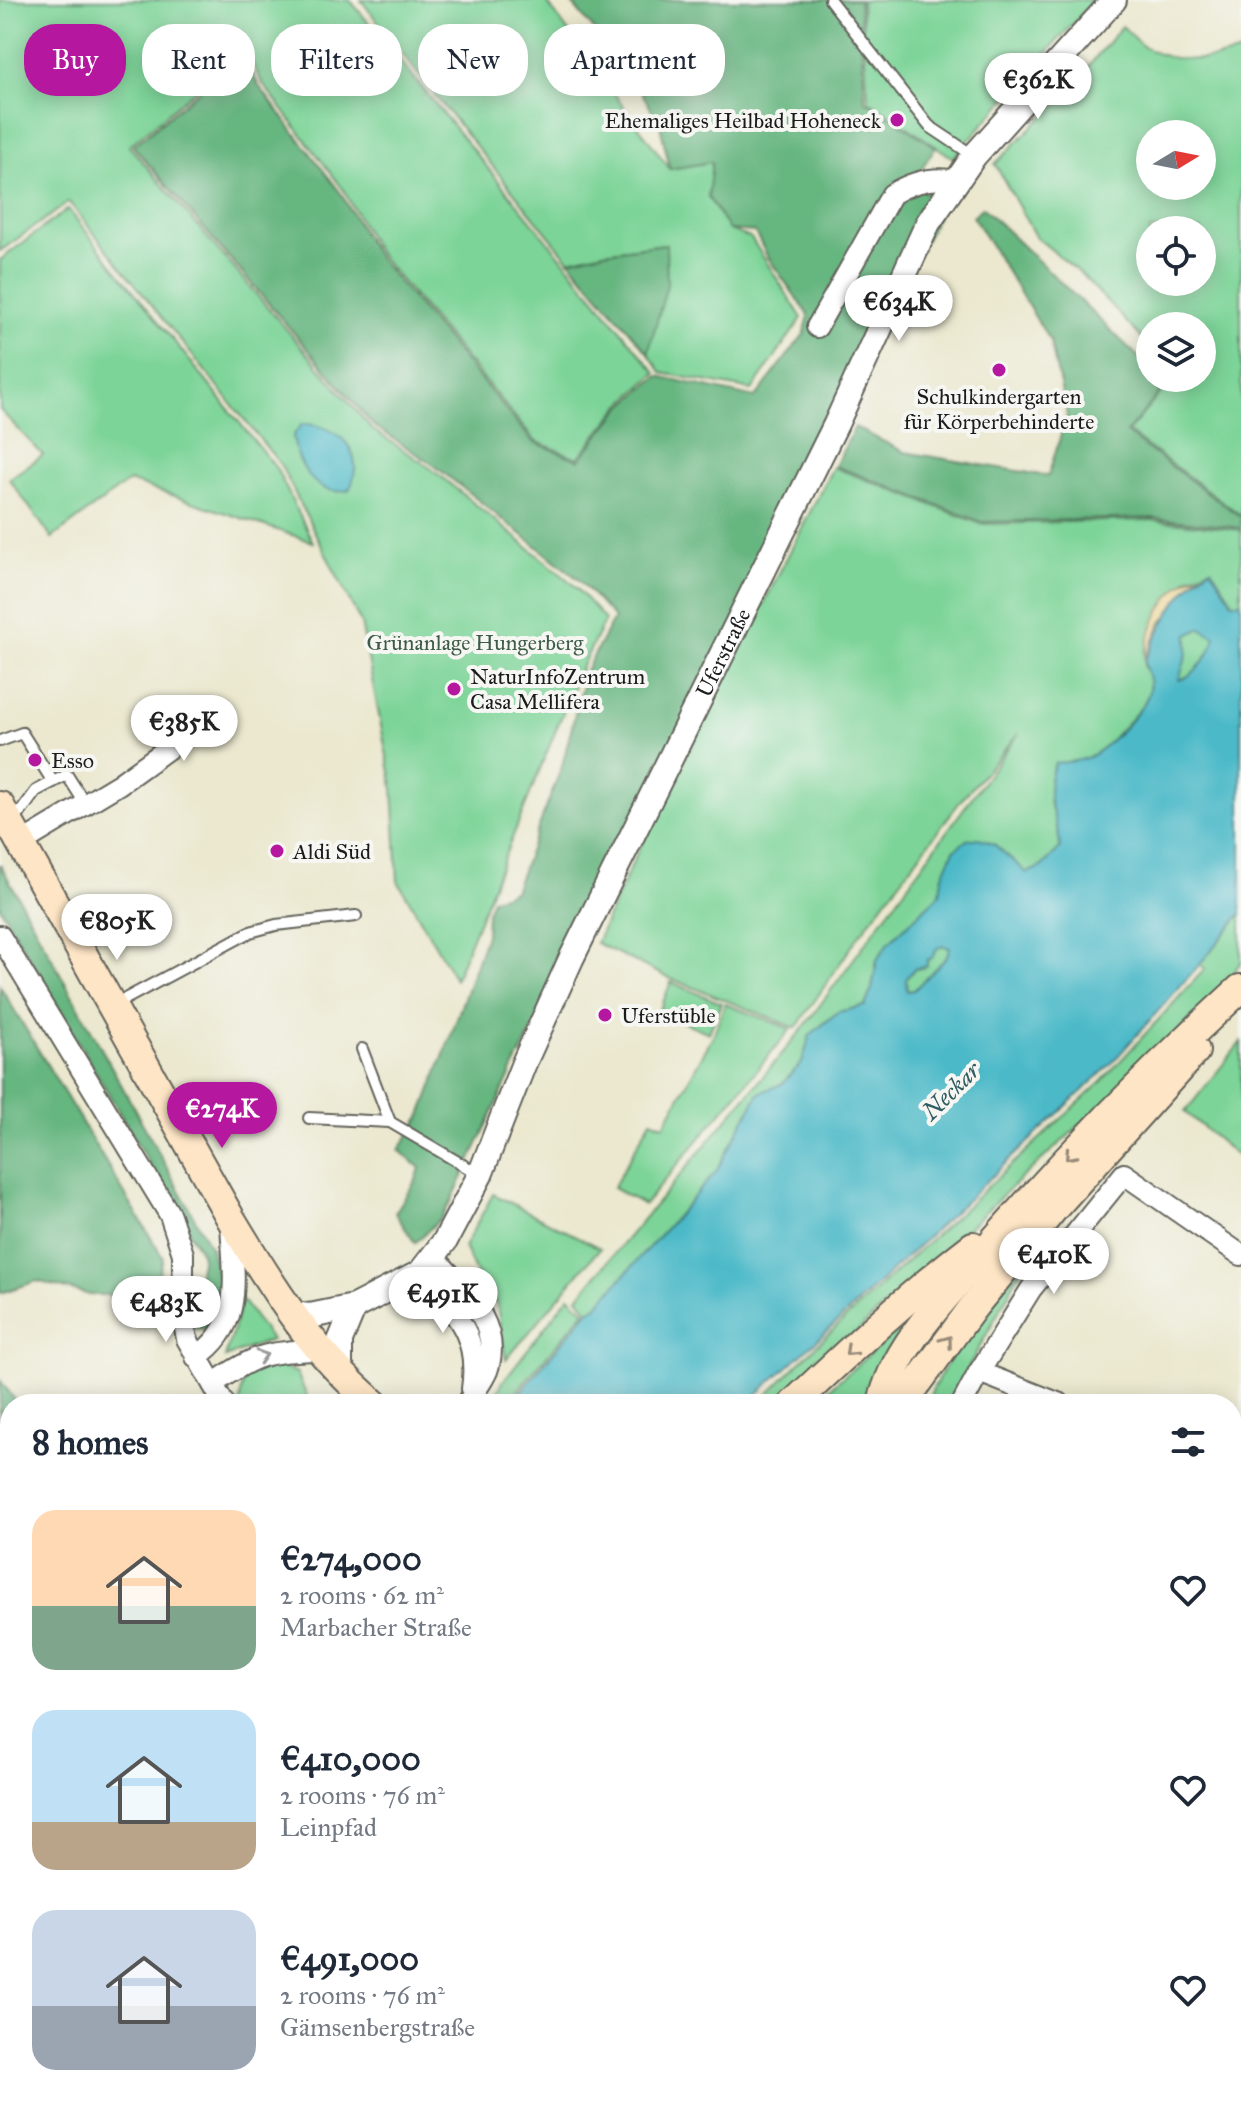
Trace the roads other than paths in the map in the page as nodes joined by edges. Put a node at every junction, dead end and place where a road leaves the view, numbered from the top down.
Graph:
1 (830, 0) edge
2 (1114, 0) edge
3 (974, 156) junction
4 (956, 181) junction
5 (817, 327) dead end
6 (191, 732) dead end
7 (0, 741) edge
8 (53, 782) junction
9 (86, 805) junction
10 (11, 825) edge
11 (356, 916) dead end
12 (0, 936) edge
13 (1241, 988) edge
14 (113, 1007) junction
15 (362, 1049) dead end
16 (309, 1118) dead end
17 (390, 1122) junction
18 (480, 1175) junction
19 (1018, 1212) junction
20 (231, 1219) junction
21 (1241, 1255) edge
22 (427, 1265) junction
23 (354, 1307) junction
24 (291, 1314) junction
25 (318, 1350) junction
26 (196, 1357) junction
27 (340, 1372) junction
28 (979, 1372) junction
29 (213, 1384) junction
30 (218, 1394) edge
31 (363, 1394) edge
32 (473, 1394) edge
33 (804, 1394) edge
34 (884, 1394) edge
35 (909, 1394) edge
36 (967, 1394) edge
37 (1035, 1394) edge

1 - 3 lane
2 - 3 street, Uferstraße
3 - 4 street, Uferstraße
4 - 5 street
4 - 18 street, Uferstraße
6 - 9 street
7 - 8 lane
8 - 9 lane
8 - 10 lane
9 - 10 street
10 - 14 main road
11 - 14 lane
12 - 26 street
13 -> 19 main road
35 -> 13 main road
14 - 20 main road
15 - 17 lane
16 - 17 lane
17 - 18 lane
18 - 22 street, Uferstraße
19 -> 33 main road
19 - 34 main road
20 - 24 main road
20 - 26 street
21 - 28 street
22 - 23 street
22 - 32 street
23 - 24 street
23 - 27 street
24 - 25 main road
25 - 27 main road
29 -> 25 street
26 - 29 street
27 - 31 main road
28 - 36 street
28 - 37 street
29 - 30 street

